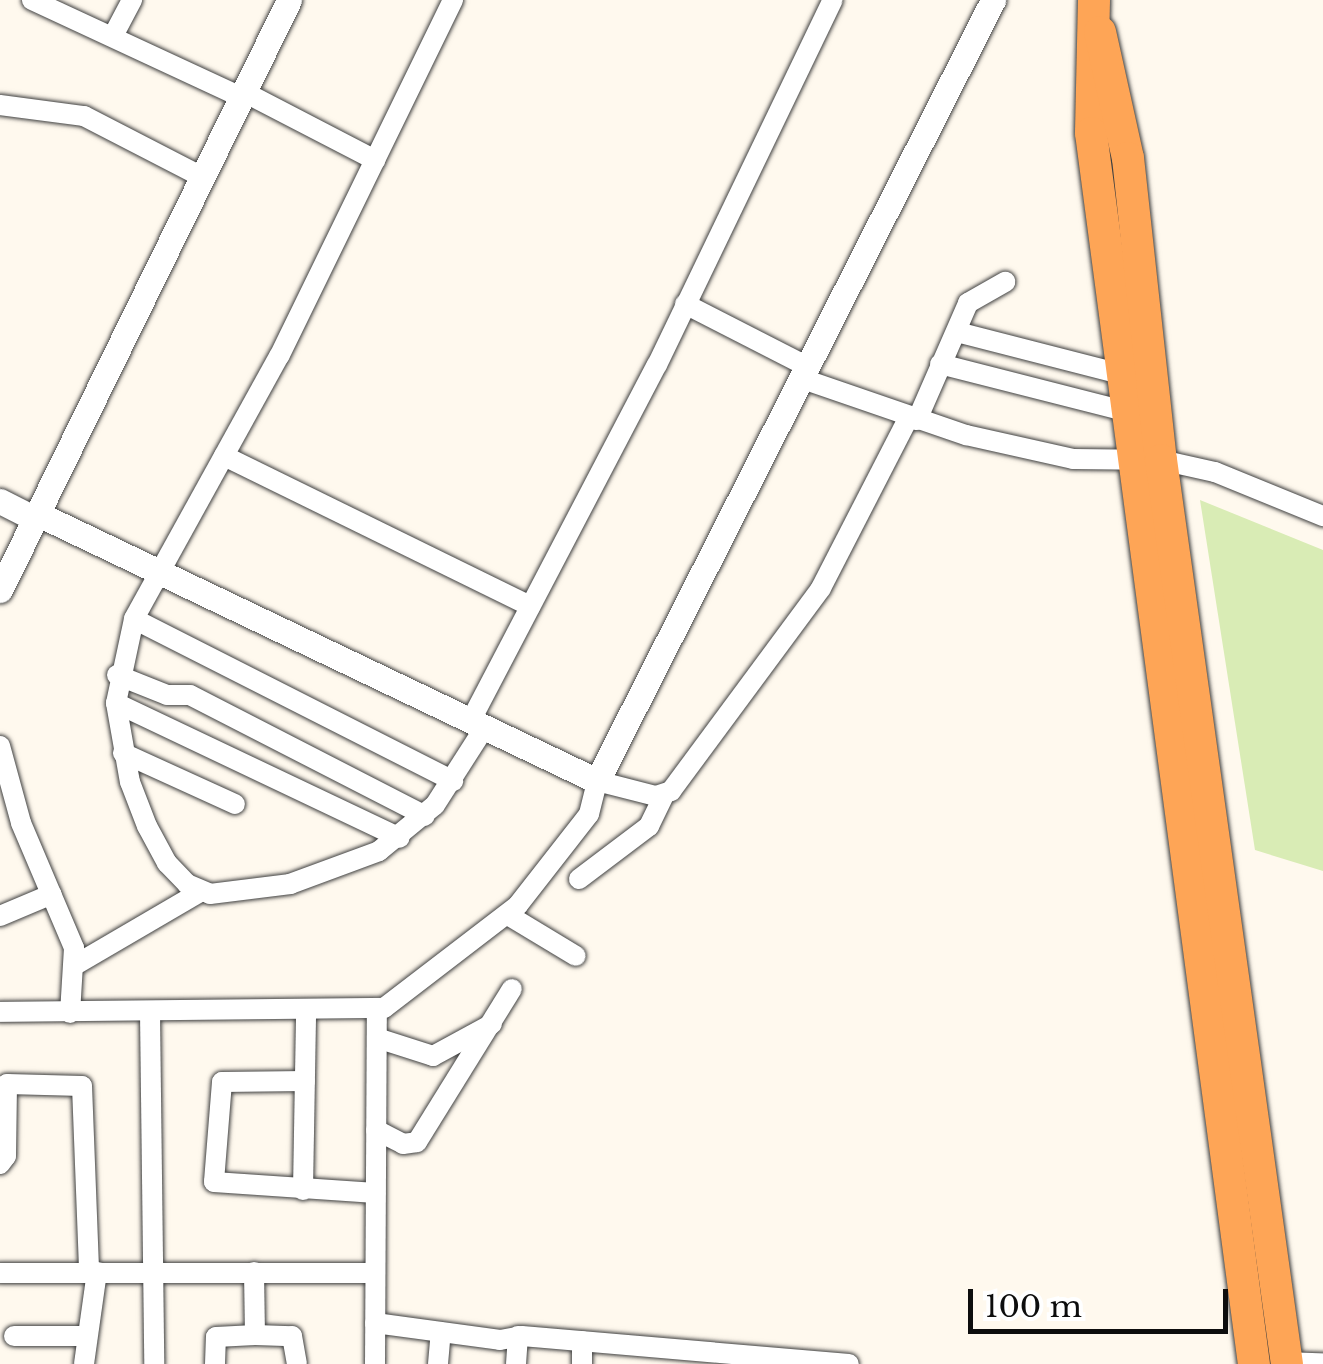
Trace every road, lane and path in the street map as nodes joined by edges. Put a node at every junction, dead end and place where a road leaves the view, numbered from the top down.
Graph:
1 (32, 0) edge
2 (132, 0) edge
3 (289, 0) edge
4 (452, 0) edge
5 (833, 0) edge
6 (994, 0) edge
7 (1094, 6) edge
8 (112, 36) junction
9 (242, 95) junction
10 (0, 105) edge
11 (374, 160) junction
12 (202, 176) junction
13 (1005, 282) dead end
14 (685, 304) junction
15 (957, 332) junction
16 (940, 364) junction
17 (804, 372) junction
18 (1120, 374) junction
19 (1125, 411) junction
20 (914, 418) junction
21 (224, 456) junction
22 (1146, 462) junction
23 (0, 501) edge
24 (35, 516) junction
25 (1323, 516) edge
26 (160, 573) junction
27 (0, 590) edge
28 (530, 606) junction
29 (134, 619) junction
30 (117, 676) junction
31 (116, 702) junction
32 (476, 726) junction
33 (0, 746) edge
34 (123, 754) junction
35 (453, 781) junction
36 (597, 781) junction
37 (664, 795) junction
38 (235, 804) dead end
39 (425, 816) junction
40 (400, 838) junction
41 (578, 879) dead end
42 (200, 892) junction
43 (52, 894) junction
44 (508, 915) junction
45 (0, 916) edge
46 (576, 956) dead end
47 (75, 965) junction
48 (512, 989) dead end
49 (377, 1011) junction
50 (0, 1012) edge
51 (306, 1012) junction
52 (70, 1013) junction
53 (150, 1013) junction
54 (494, 1023) junction
55 (377, 1038) junction
56 (305, 1080) junction
57 (376, 1130) junction
58 (0, 1164) edge
59 (303, 1190) junction
60 (376, 1193) junction
61 (156, 1271) junction
62 (93, 1272) junction
63 (254, 1272) junction
64 (0, 1273) edge
65 (375, 1273) junction
66 (375, 1323) junction
67 (441, 1332) junction
68 (255, 1335) junction
69 (14, 1336) dead end
70 (84, 1336) junction
71 (518, 1336) junction
72 (582, 1341) junction
73 (657, 1356) edge
74 (728, 1358) edge
75 (795, 1361) edge
76 (1276, 1363) edge
77 (1323, 1363) edge
78 (84, 1364) edge
79 (154, 1364) edge
80 (214, 1364) edge
81 (297, 1364) edge
82 (375, 1364) edge
83 (438, 1364) edge
84 (516, 1364) edge
85 (582, 1364) edge
86 (849, 1364) edge

1 - 8 street
2 - 8 street
3 - 9 street
4 - 11 street
5 - 14 street
6 - 17 street
7 - 18 highway
7 - 22 highway
8 - 9 street
9 - 11 street
9 - 12 street
10 - 12 street
11 - 21 street
12 - 24 street
13 - 15 street
14 - 17 street
14 - 28 street
15 - 16 street
15 - 18 street
16 - 19 street
16 - 20 street
17 - 20 street
17 - 36 street
18 - 19 highway
19 - 22 highway
20 - 22 street
20 - 37 street
21 - 26 street
21 - 28 street
22 - 25 street
22 - 76 highway
23 - 24 street
24 - 26 street
24 - 27 street
26 - 29 street
26 - 32 street
28 - 32 street
29 - 30 street
29 - 35 street
30 - 31 street
30 - 39 street
31 - 34 street
31 - 40 street
32 - 35 street
32 - 36 street
33 - 43 street
34 - 38 street
34 - 42 street
35 - 39 street
36 - 37 street
36 - 44 street
37 - 41 street
39 - 40 street
40 - 42 street
42 - 47 street
43 - 45 street
43 - 47 street
44 - 46 street
44 - 49 street
47 - 52 street
48 - 54 street
49 - 51 street
49 - 55 street
50 - 52 street
51 - 53 street
51 - 56 street
52 - 53 street
53 - 61 street
54 - 55 street
54 - 57 street
55 - 57 street
56 - 59 street
56 - 59 street
57 - 60 street
58 - 62 street
59 - 60 street
60 - 65 street
61 - 62 street
61 - 63 street
61 - 79 street
62 - 64 street
62 - 70 street
63 - 65 street
63 - 68 street
65 - 66 street
66 - 67 street
66 - 82 street
67 - 71 street
67 - 83 street
68 - 80 street
68 - 81 street
69 - 70 street
70 - 78 street
71 - 72 street
71 - 84 street
72 - 73 street
72 - 85 street
73 - 74 street
74 - 75 street
75 - 86 street
76 - 77 street

